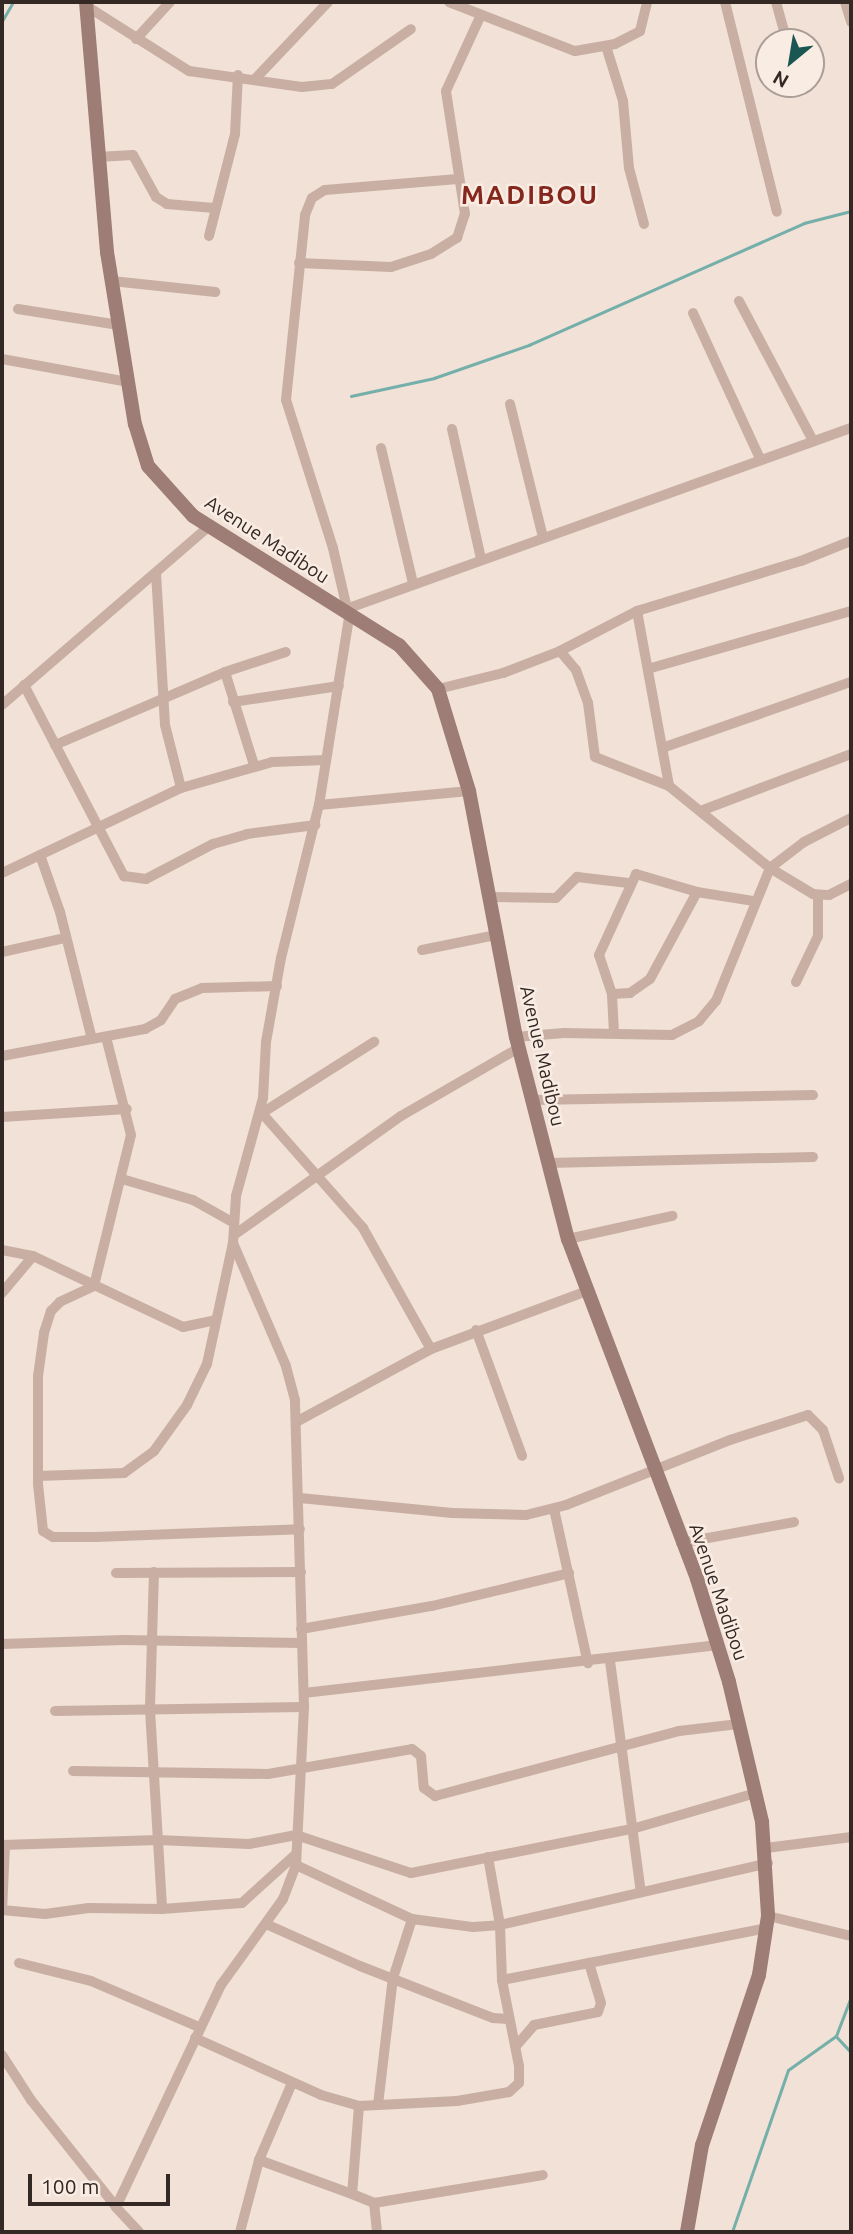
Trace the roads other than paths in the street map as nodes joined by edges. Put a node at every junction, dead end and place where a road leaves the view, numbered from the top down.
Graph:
1 (170, 2) edge
2 (328, 2) edge
3 (449, 2) edge
4 (647, 2) edge
5 (726, 2) edge
6 (776, 2) edge
7 (845, 2) edge
8 (87, 5) edge
9 (480, 17) junction
10 (851, 22) edge
11 (783, 28) edge
12 (411, 29) dead end
13 (136, 39) junction
14 (606, 46) junction
15 (238, 75) junction
16 (256, 78) junction
17 (97, 156) junction
18 (458, 179) junction
19 (214, 208) junction
20 (777, 212) dead end
21 (644, 224) dead end
22 (209, 236) dead end
23 (299, 263) junction
24 (112, 281) junction
25 (215, 292) dead end
26 (739, 301) dead end
27 (18, 309) dead end
28 (693, 313) dead end
29 (119, 324) junction
30 (2, 359) edge
31 (128, 382) junction
32 (510, 404) dead end
33 (851, 428) edge
34 (452, 429) dead end
35 (813, 441) junction
36 (381, 447) dead end
37 (760, 459) junction
38 (208, 527) junction
39 (543, 537) junction
40 (851, 541) edge
41 (481, 559) junction
42 (156, 573) junction
43 (413, 583) junction
44 (638, 611) junction
45 (851, 611) edge
46 (349, 612) junction
47 (560, 651) junction
48 (286, 652) dead end
49 (651, 668) junction
50 (225, 671) junction
51 (851, 682) edge
52 (24, 685) junction
53 (339, 686) junction
54 (438, 689) junction
55 (165, 697) junction
56 (233, 702) junction
57 (3, 703) edge
58 (55, 746) junction
59 (665, 747) junction
60 (851, 754) edge
61 (326, 760) junction
62 (254, 765) junction
63 (669, 786) junction
64 (181, 788) junction
65 (469, 790) junction
66 (319, 804) junction
67 (703, 810) junction
68 (851, 818) edge
69 (315, 825) junction
70 (96, 828) junction
71 (40, 855) junction
72 (770, 868) junction
73 (2, 873) edge
74 (629, 883) junction
75 (851, 884) edge
76 (697, 892) junction
77 (818, 896) junction
78 (491, 897) junction
79 (754, 901) junction
80 (496, 935) junction
81 (65, 938) junction
82 (422, 950) dead end
83 (2, 952) edge
84 (796, 982) dead end
85 (277, 986) junction
86 (612, 994) junction
87 (614, 1033) junction
88 (106, 1037) junction
89 (92, 1039) junction
90 (374, 1042) dead end
91 (518, 1043) junction
92 (2, 1056) edge
93 (813, 1095) dead end
94 (533, 1100) junction
95 (127, 1109) junction
96 (261, 1112) junction
97 (2, 1116) edge
98 (813, 1157) dead end
99 (548, 1163) junction
100 (317, 1174) junction
101 (122, 1179) junction
102 (672, 1216) dead end
103 (234, 1223) junction
104 (233, 1239) junction
105 (568, 1239) junction
106 (2, 1250) edge
107 (33, 1256) junction
108 (94, 1286) junction
109 (587, 1291) junction
110 (2, 1293) edge
111 (215, 1320) junction
112 (477, 1330) junction
113 (431, 1349) junction
114 (296, 1422) junction
115 (522, 1456) dead end
116 (654, 1469) junction
117 (38, 1476) junction
118 (839, 1478) dead end
119 (300, 1498) junction
120 (554, 1509) junction
121 (794, 1522) dead end
122 (300, 1529) junction
123 (681, 1543) junction
124 (154, 1572) junction
125 (301, 1572) junction
126 (116, 1573) dead end
127 (569, 1573) junction
128 (301, 1629) junction
129 (154, 1640) junction
130 (302, 1643) junction
131 (2, 1644) edge
132 (718, 1644) junction
133 (610, 1661) junction
134 (588, 1663) junction
135 (304, 1693) junction
136 (304, 1707) junction
137 (150, 1710) junction
138 (55, 1711) dead end
139 (739, 1724) junction
140 (620, 1748) junction
141 (73, 1771) dead end
142 (299, 1771) junction
143 (157, 1774) junction
144 (756, 1793) junction
145 (632, 1829) junction
146 (296, 1835) junction
147 (851, 1837) edge
148 (158, 1840) junction
149 (3, 1845) edge
150 (767, 1856) junction
151 (488, 1857) junction
152 (296, 1860) junction
153 (641, 1892) junction
154 (162, 1909) junction
155 (412, 1919) junction
156 (767, 1922) junction
157 (266, 1924) junction
158 (500, 1925) junction
159 (851, 1936) edge
160 (19, 1963) dead end
161 (589, 1963) junction
162 (393, 1978) junction
163 (502, 1980) junction
164 (508, 2019) junction
165 (199, 2027) junction
166 (195, 2038) junction
167 (516, 2046) junction
168 (2, 2055) edge
169 (292, 2083) junction
170 (378, 2105) junction
171 (359, 2106) junction
172 (259, 2160) junction
173 (543, 2175) dead end
174 (352, 2194) junction
175 (374, 2203) junction
176 (116, 2207) junction
177 (139, 2232) edge
178 (240, 2232) edge
179 (377, 2232) edge
180 (687, 2232) edge

1 - 13 street
2 - 16 street
3 - 9 street
4 - 14 street
5 - 20 street
6 - 11 street
7 - 10 street
8 - 13 street
8 - 17 street, Avenue Madibou
9 - 14 street
9 - 18 street
12 - 16 street
13 - 15 street
14 - 21 street
15 - 16 street
15 - 19 street
17 - 19 street
17 - 24 street, Avenue Madibou
18 - 23 street
18 - 23 street
19 - 22 street
23 - 46 street
24 - 25 street
24 - 29 street, Avenue Madibou
26 - 35 street
27 - 29 street
28 - 37 street
29 - 31 street, Avenue Madibou
30 - 31 street
31 - 38 street, Avenue Madibou
32 - 39 street
33 - 35 street
34 - 41 street
35 - 37 street
36 - 43 street
37 - 39 street
38 - 42 street
38 - 46 street, Avenue Madibou
39 - 41 street
40 - 44 street
41 - 43 street
42 - 52 street
42 - 55 street
43 - 46 street
44 - 47 street
44 - 49 street
45 - 49 street
46 - 53 street
46 - 54 street, Avenue Madibou
47 - 54 street
47 - 63 street
48 - 50 street
49 - 59 street
50 - 55 street
50 - 56 street
51 - 59 street
52 - 57 street
52 - 58 street
53 - 56 street
53 - 61 street
54 - 65 street, Avenue Madibou
55 - 58 street
55 - 64 street
56 - 62 street
58 - 70 street
59 - 63 street
60 - 67 street
61 - 62 street
61 - 66 street
62 - 64 street
63 - 67 street
64 - 70 street
65 - 66 street
65 - 78 street, Avenue Madibou
66 - 69 street
67 - 72 street
68 - 72 street
69 - 70 street
69 - 85 street
70 - 71 street
71 - 73 street
71 - 81 street
72 - 77 street
72 - 79 street
74 - 76 street
74 - 78 street
74 - 86 street
75 - 77 street
76 - 79 street
76 - 86 street
77 - 84 street
78 - 80 street, Avenue Madibou
79 - 87 street
80 - 82 street
80 - 91 street, Avenue Madibou
81 - 83 street
81 - 89 street
85 - 88 street
85 - 96 street
86 - 87 street
87 - 91 street
88 - 89 street
88 - 95 street
89 - 92 street
90 - 96 street
91 - 94 street, Avenue Madibou
91 - 100 street
93 - 94 street
94 - 99 street, Avenue Madibou
95 - 97 street
95 - 101 street
96 - 100 street
96 - 103 street
98 - 99 street
99 - 105 street, Avenue Madibou
100 - 104 street
100 - 113 street
101 - 103 street
101 - 108 street
102 - 105 street
103 - 104 street
104 - 111 street
104 - 114 street
105 - 109 street, Avenue Madibou
106 - 107 street
107 - 108 street
107 - 110 street
108 - 111 street
108 - 117 street
109 - 112 street
109 - 116 street, Avenue Madibou
111 - 117 street
112 - 113 street
112 - 115 street
113 - 114 street
114 - 119 street
116 - 118 street
116 - 120 street
116 - 123 street, Avenue Madibou
117 - 122 street
119 - 120 street
119 - 122 street
120 - 127 street
121 - 123 street
122 - 125 street
123 - 132 street, Avenue Madibou
124 - 125 street
124 - 126 street
124 - 129 street
125 - 128 street
127 - 128 street
127 - 134 street
128 - 130 street
129 - 130 street
129 - 131 street
129 - 137 street
130 - 135 street
132 - 133 street
132 - 139 street, Avenue Madibou
133 - 134 street
133 - 140 street
134 - 135 street
135 - 136 street
136 - 137 street
136 - 142 street
137 - 138 street
137 - 143 street
139 - 140 street
139 - 144 street, Avenue Madibou
140 - 142 street
140 - 145 street
141 - 143 street
142 - 143 street
142 - 146 street
143 - 148 street
144 - 145 street
144 - 150 street, Avenue Madibou
145 - 151 street
145 - 153 street
146 - 148 street
146 - 151 street
146 - 152 street
147 - 150 street
148 - 149 street
148 - 154 street
149 - 154 street
150 - 153 street
150 - 156 street, Avenue Madibou
151 - 158 street
152 - 154 street
152 - 155 street
152 - 157 street
153 - 158 street
155 - 158 street
155 - 162 street
156 - 159 street
156 - 161 street
156 - 180 street, Avenue Madibou
157 - 162 street
157 - 165 street
158 - 163 street
160 - 165 street
161 - 163 street
161 - 167 street
162 - 164 street
162 - 170 street
163 - 164 street
164 - 167 street
165 - 166 street
166 - 169 street
166 - 176 street
167 - 170 street
168 - 176 street
169 - 171 street
169 - 172 street
170 - 171 street
171 - 174 street
172 - 174 street
172 - 178 street
173 - 175 street
174 - 175 street
175 - 179 street
176 - 177 street

